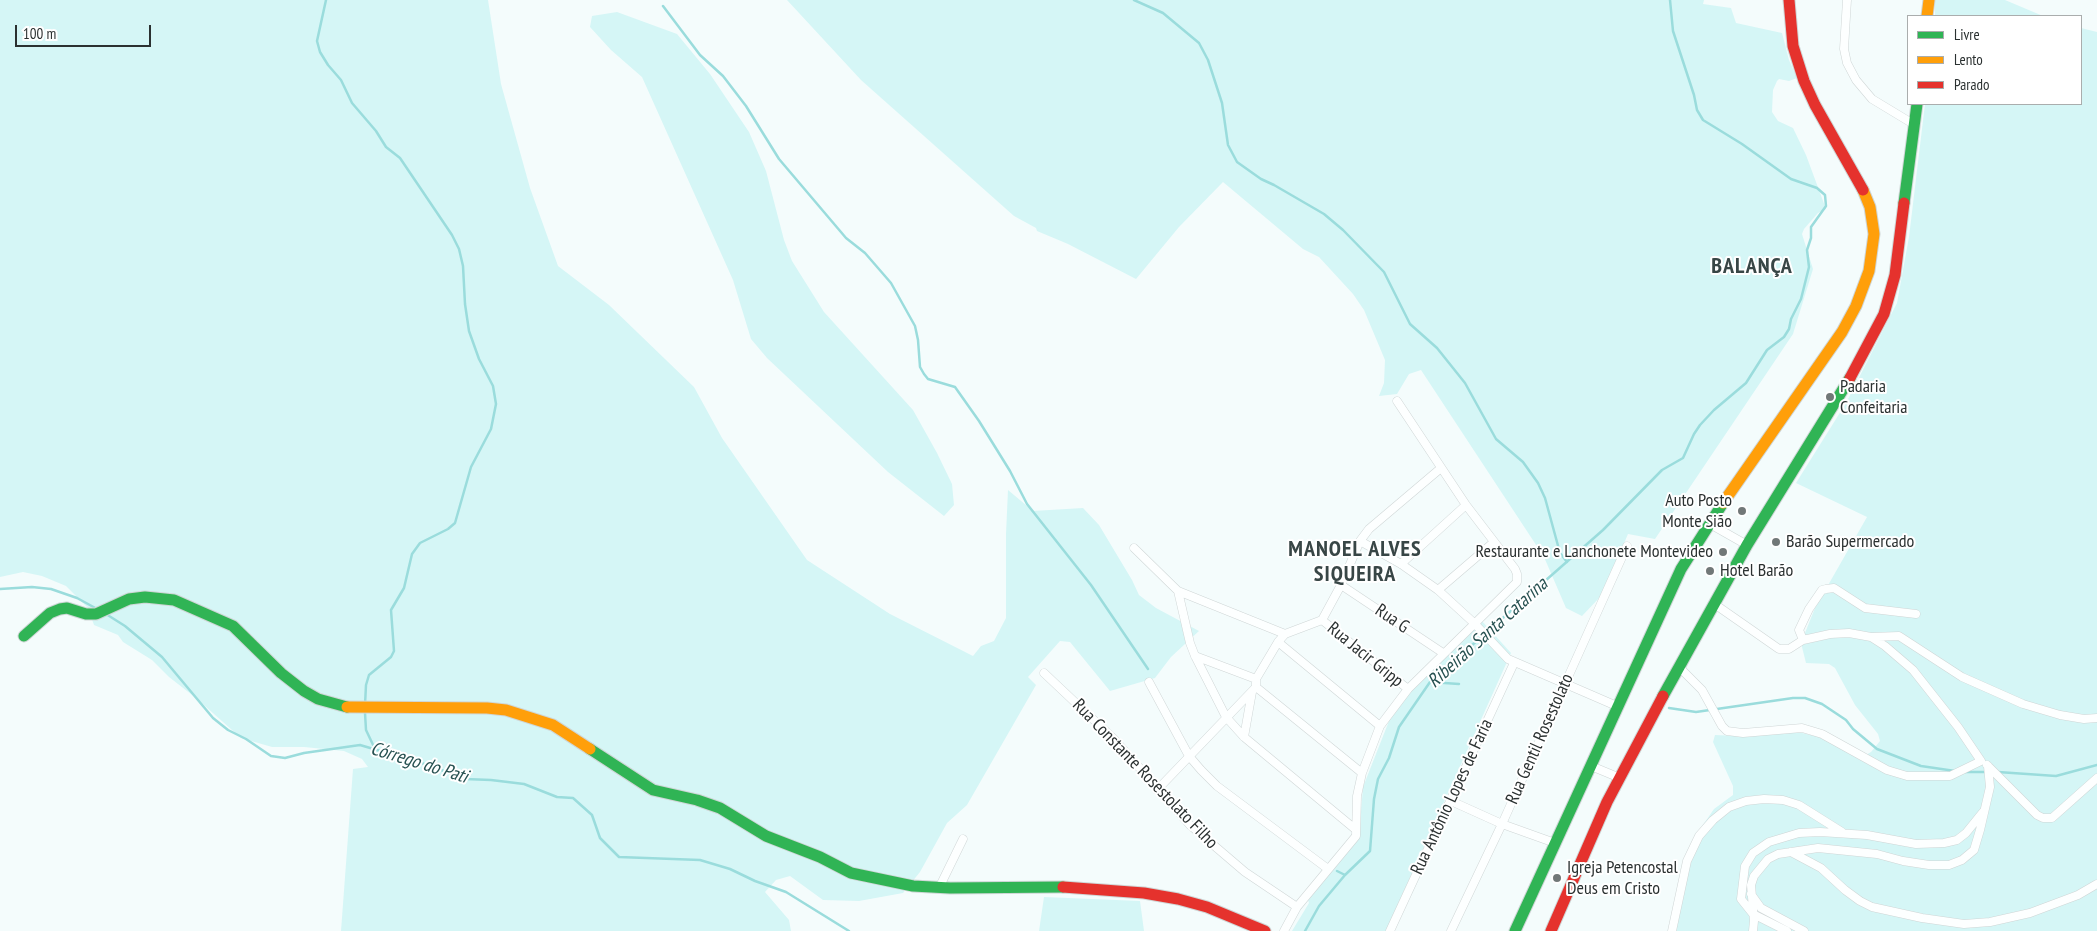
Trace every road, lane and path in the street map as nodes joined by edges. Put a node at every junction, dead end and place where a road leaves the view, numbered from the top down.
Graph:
1 (1789, 0) edge
2 (1847, 0) edge
3 (1929, 0) edge
4 (1927, 15) edge
5 (1918, 105) edge
6 (1915, 125) junction
7 (1396, 400) dead end
8 (1441, 468) junction
9 (1466, 506) junction
10 (1710, 524) junction
11 (1360, 540) junction
12 (1494, 542) junction
13 (1747, 545) junction
14 (1627, 546) dead end
15 (1134, 548) dead end
16 (1401, 564) junction
17 (1341, 585) junction
18 (1438, 590) junction
19 (1178, 591) junction
20 (1713, 603) junction
21 (1916, 614) dead end
22 (1322, 620) junction
23 (1474, 623) junction
24 (1285, 634) junction
25 (24, 636) dead end
26 (1870, 637) junction
27 (1803, 640) junction
28 (1278, 642) junction
29 (1443, 653) junction
30 (1195, 656) junction
31 (1514, 663) junction
32 (1678, 666) junction
33 (1044, 673) dead end
34 (1149, 682) dead end
35 (1565, 685) junction
36 (1255, 686) junction
37 (1408, 689) junction
38 (1619, 707) junction
39 (1226, 717) junction
40 (2097, 718) edge
41 (1380, 726) junction
42 (1244, 737) junction
43 (1189, 756) junction
44 (1984, 764) junction
45 (1591, 766) junction
46 (1362, 773) junction
47 (1620, 778) junction
48 (2097, 778) edge
49 (1157, 790) junction
50 (1451, 801) junction
51 (1984, 811) junction
52 (1502, 824) junction
53 (1356, 829) junction
54 (1842, 832) junction
55 (963, 839) dead end
56 (1555, 843) junction
57 (1790, 852) junction
58 (1328, 869) junction
59 (2097, 884) edge
60 (939, 888) junction
61 (1751, 894) junction
62 (1297, 907) junction
63 (1753, 914) junction
64 (1265, 931) edge
65 (1284, 931) edge
66 (1390, 931) edge
67 (1451, 931) edge
68 (1515, 931) edge
69 (1551, 931) edge
70 (1672, 931) edge
71 (1753, 931) edge
72 (1787, 931) edge
73 (1804, 931) edge

1 - 10 main road
2 - 6 street
3 - 4 main road
5 - 6 main road
6 - 13 main road
7 - 8 street
8 - 9 street
8 - 11 street
9 - 12 street
9 - 16 street
10 - 13 street
10 - 38 main road
11 - 16 street
11 - 17 street
12 - 18 street
12 - 23 street
13 - 20 main road
14 - 35 street, Rua Gentil Rosestolato
15 - 19 street
16 - 18 street
17 - 22 street
17 - 29 street, Rua G
18 - 23 street
19 - 24 street
19 - 30 street
20 - 27 street
20 - 32 main road
21 - 27 street
22 - 24 street
22 - 37 street, Rua Jacir Gripp
23 - 29 street
23 - 31 street
24 - 28 street
25 - 60 main road
26 - 27 street
26 - 40 street
26 - 44 street
28 - 36 street
28 - 41 street
29 - 37 street
30 - 36 street
30 - 39 street
31 - 35 street
31 - 50 street, Rua Antônio Lopes de Faria
32 - 44 street
32 - 47 main road
33 - 49 street, Rua Constante Rosestolato Filho
34 - 43 street
35 - 38 street
35 - 52 street, Rua Gentil Rosestolato
36 - 39 street
36 - 42 street
36 - 46 street
37 - 41 street
38 - 45 main road
39 - 42 street
39 - 43 street
41 - 46 street
42 - 53 street
43 - 49 street
43 - 58 street
44 - 48 street
44 - 51 street
45 - 47 street
45 - 56 main road
46 - 53 street
47 - 69 main road
49 - 62 street, Rua Constante Rosestolato Filho
50 - 52 street
50 - 66 street, Rua Antônio Lopes de Faria
51 - 54 street
51 - 57 street
52 - 56 street
52 - 67 street, Rua Gentil Rosestolato
53 - 58 street
54 - 63 street
54 - 70 street
55 - 60 street
56 - 68 main road
57 - 59 street
57 - 61 street
58 - 62 street
60 - 64 main road
61 - 63 street
61 - 73 street
62 - 65 street
63 - 71 street
63 - 72 street

